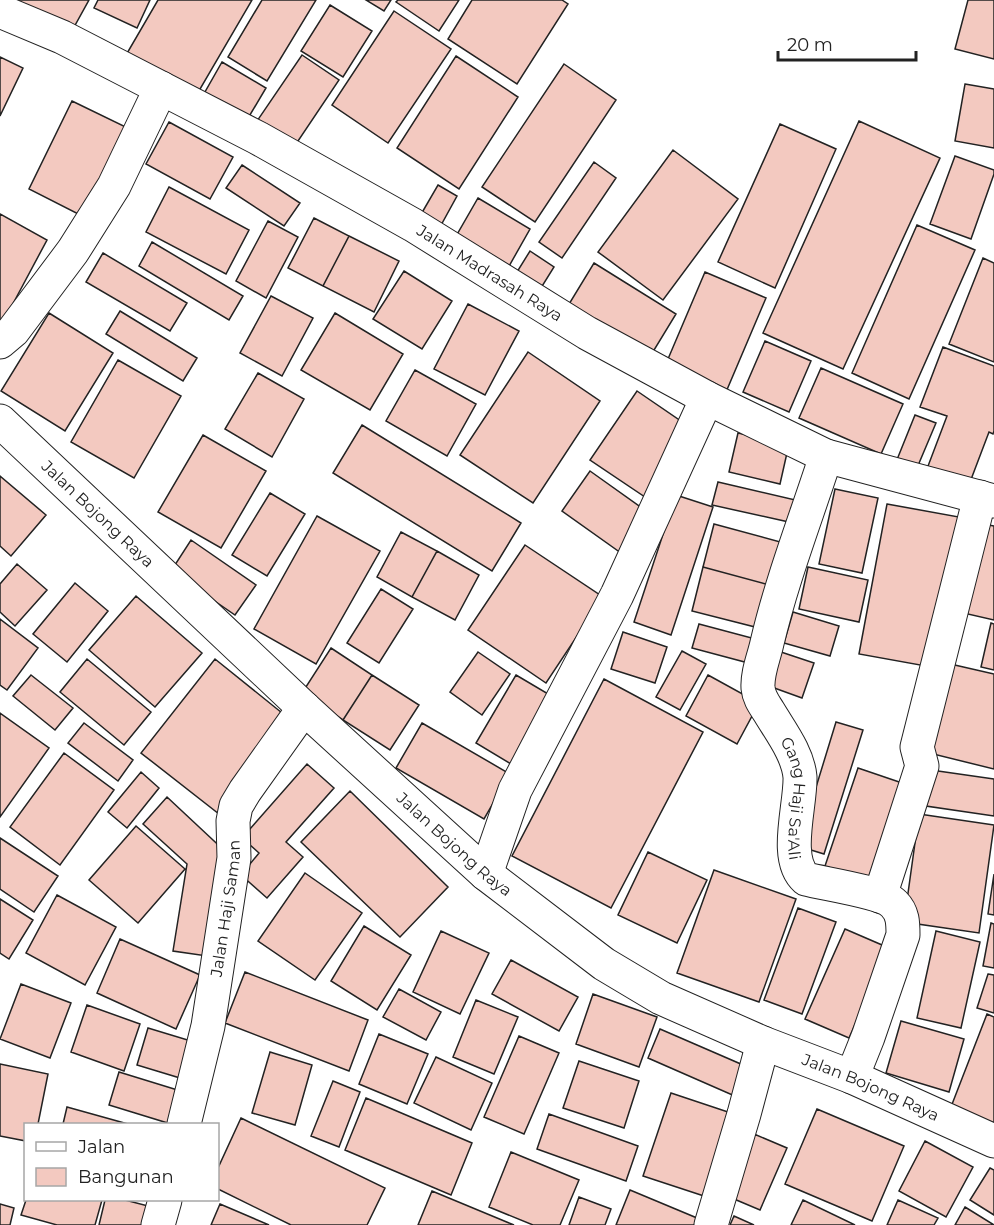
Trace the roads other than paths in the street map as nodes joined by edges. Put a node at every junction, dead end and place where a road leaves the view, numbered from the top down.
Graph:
1 (0, 11) edge
2 (161, 88) junction
3 (0, 342) edge
4 (707, 398) junction
5 (0, 421) edge
6 (826, 456) junction
7 (987, 500) edge
8 (304, 708) junction
9 (486, 874) junction
10 (880, 896) junction
11 (763, 1043) junction
12 (852, 1077) junction
13 (184, 1123) edge
14 (994, 1141) edge
15 (165, 1201) edge
16 (159, 1225) edge
17 (711, 1225) edge

1 - 2 street, Jalan Madrasah Raya
2 - 3 street
2 - 4 street, Jalan Madrasah Raya
4 - 6 street, Jalan Madrasah Raya
4 - 9 street
5 - 8 street, Jalan Bojong Raya
6 - 7 street, Jalan Madrasah Raya
6 - 10 street, Gang Haji Sa'Ali
7 - 10 street
8 - 9 street, Jalan Bojong Raya
8 - 13 street, Jalan Haji Saman
9 - 11 street, Jalan Bojong Raya
10 - 12 street
11 - 12 street, Jalan Bojong Raya
11 - 17 street
12 - 14 street, Jalan Bojong Raya
15 - 16 street

